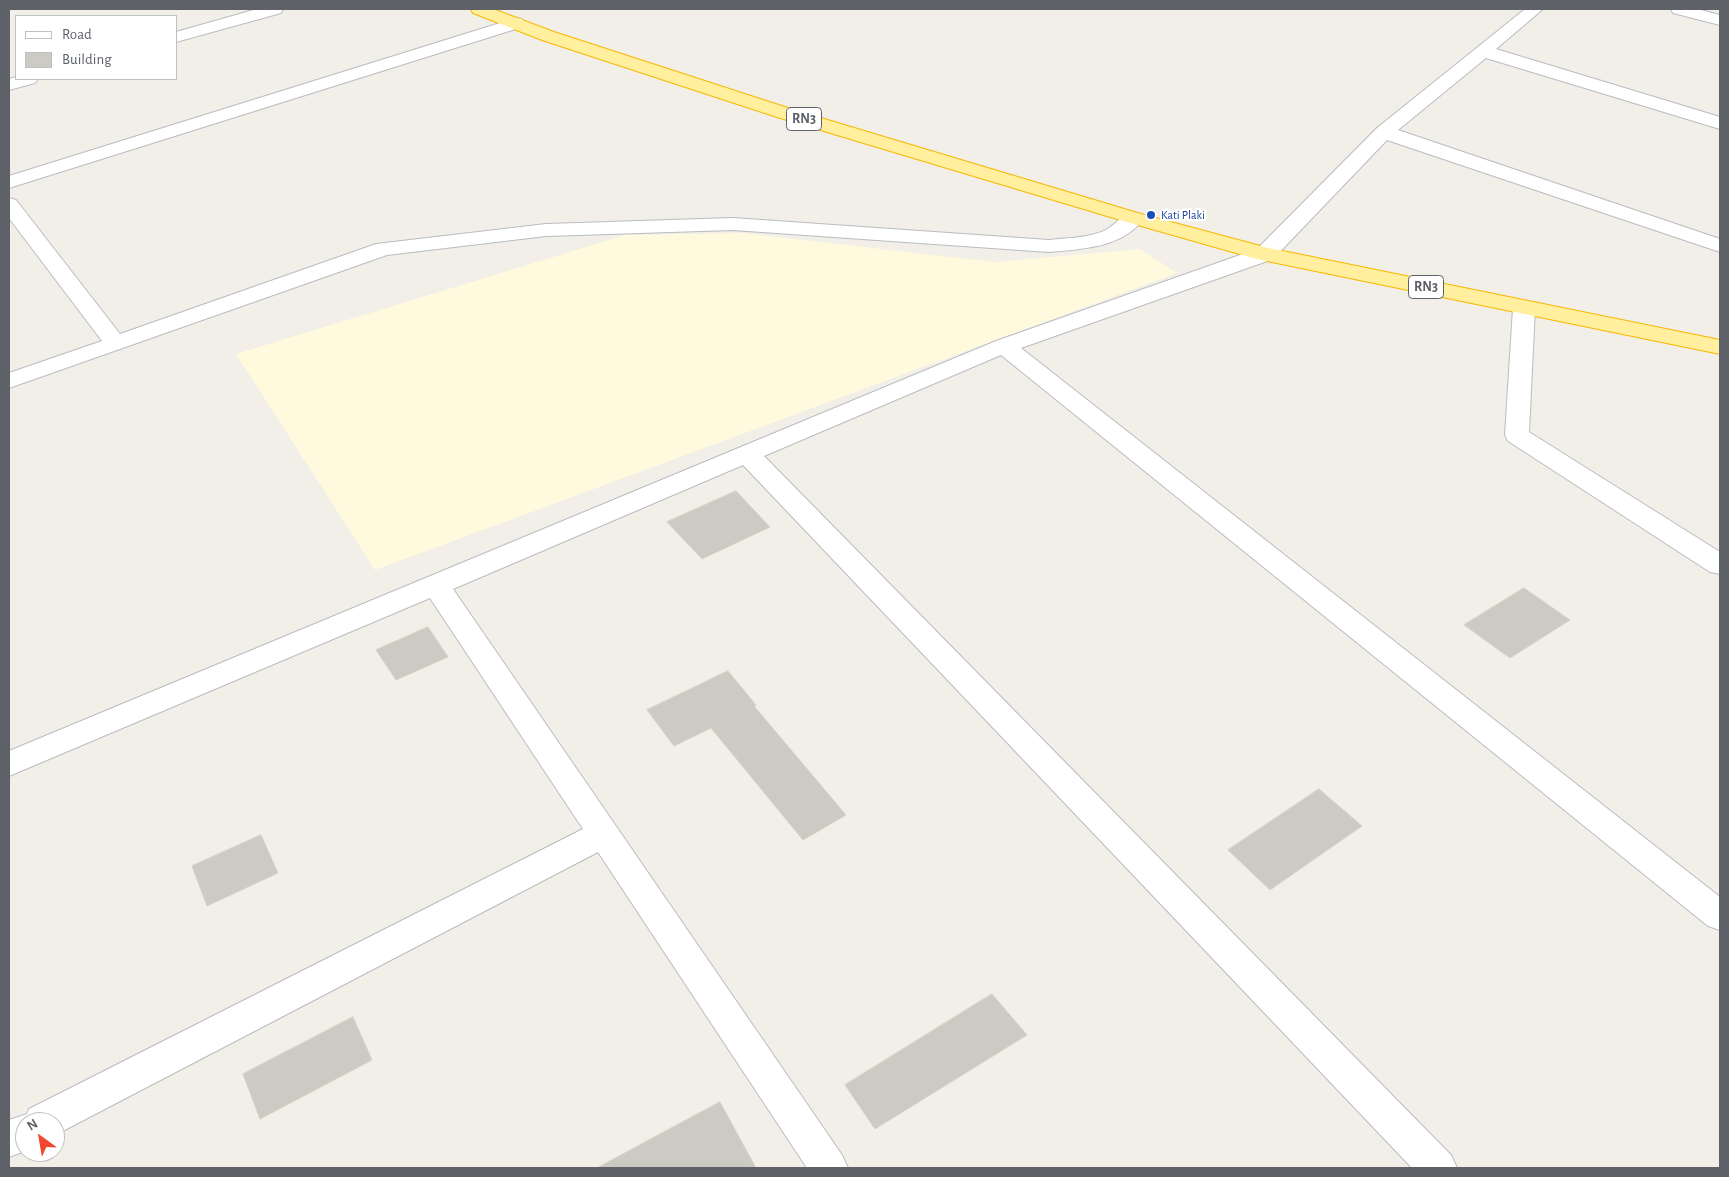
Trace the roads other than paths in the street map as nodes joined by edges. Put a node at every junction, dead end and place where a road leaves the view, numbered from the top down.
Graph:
1 (275, 9) edge
2 (479, 9) edge
3 (1535, 9) edge
4 (1679, 9) edge
5 (1720, 20) edge
6 (516, 23) junction
7 (178, 36) edge
8 (1483, 51) junction
9 (25, 80) edge
10 (9, 84) edge
11 (1720, 123) edge
12 (1384, 132) junction
13 (9, 182) edge
14 (9, 204) edge
15 (1134, 218) junction
16 (1720, 246) edge
17 (1265, 254) junction
18 (1524, 308) junction
19 (116, 344) junction
20 (1004, 346) junction
21 (1720, 347) edge
22 (9, 381) edge
23 (747, 454) junction
24 (1720, 565) edge
25 (435, 584) junction
26 (9, 764) edge
27 (604, 833) junction
28 (1720, 916) edge
29 (61, 1112) edge
30 (828, 1168) edge
31 (1438, 1168) edge

1 - 7 street
2 - 6 highway, RN3
3 - 8 street
4 - 5 street
6 - 13 street
6 - 15 highway, RN3
8 - 11 street
8 - 12 street
9 - 10 street
12 - 16 street
12 - 17 street
14 - 19 street
15 - 17 highway, RN3
15 - 19 street
17 - 18 highway, RN3
17 - 20 street
18 - 21 highway, RN3
18 - 24 street
19 - 22 street
20 - 23 street
20 - 28 street
23 - 25 street
23 - 31 street
25 - 26 street
25 - 27 street
27 - 29 street
27 - 30 street

